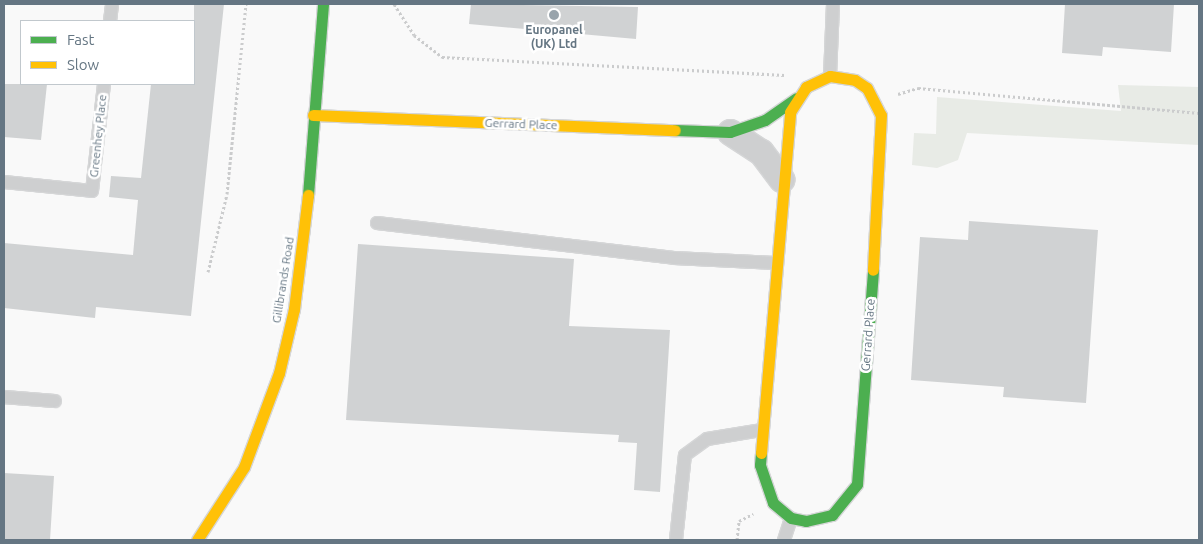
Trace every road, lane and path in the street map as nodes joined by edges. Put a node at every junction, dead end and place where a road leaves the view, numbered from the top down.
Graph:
1 (112, 4) edge
2 (246, 4) edge
3 (323, 4) edge
4 (394, 4) edge
5 (833, 4) edge
6 (110, 20) edge
7 (824, 78) junction
8 (104, 85) edge
9 (796, 98) junction
10 (875, 100) junction
11 (1199, 113) edge
12 (313, 115) junction
13 (730, 132) junction
14 (781, 179) junction
15 (4, 182) edge
16 (377, 223) dead end
17 (775, 263) junction
18 (208, 272) dead end
19 (4, 397) edge
20 (55, 400) dead end
21 (762, 430) junction
22 (773, 503) junction
23 (791, 518) junction
24 (197, 540) edge
25 (676, 540) edge
26 (737, 540) edge
27 (784, 540) edge

1 - 6 lane
2 - 18 path
3 - 12 street, Gillibrands Road
4 - 7 path
5 - 7 lane
7 - 9 street, Gerrard Place
7 - 10 street
8 - 15 lane, Greenhey Place
9 - 13 street, Gerrard Place
9 - 14 street
10 - 11 path
10 - 23 street, Gerrard Place
12 - 13 street, Gerrard Place
12 - 24 street, Gillibrands Road
13 - 14 street
14 - 17 street
16 - 17 lane
17 - 21 street
19 - 20 lane
21 - 22 street
21 - 25 lane
22 - 23 street
22 - 26 path
23 - 27 lane

